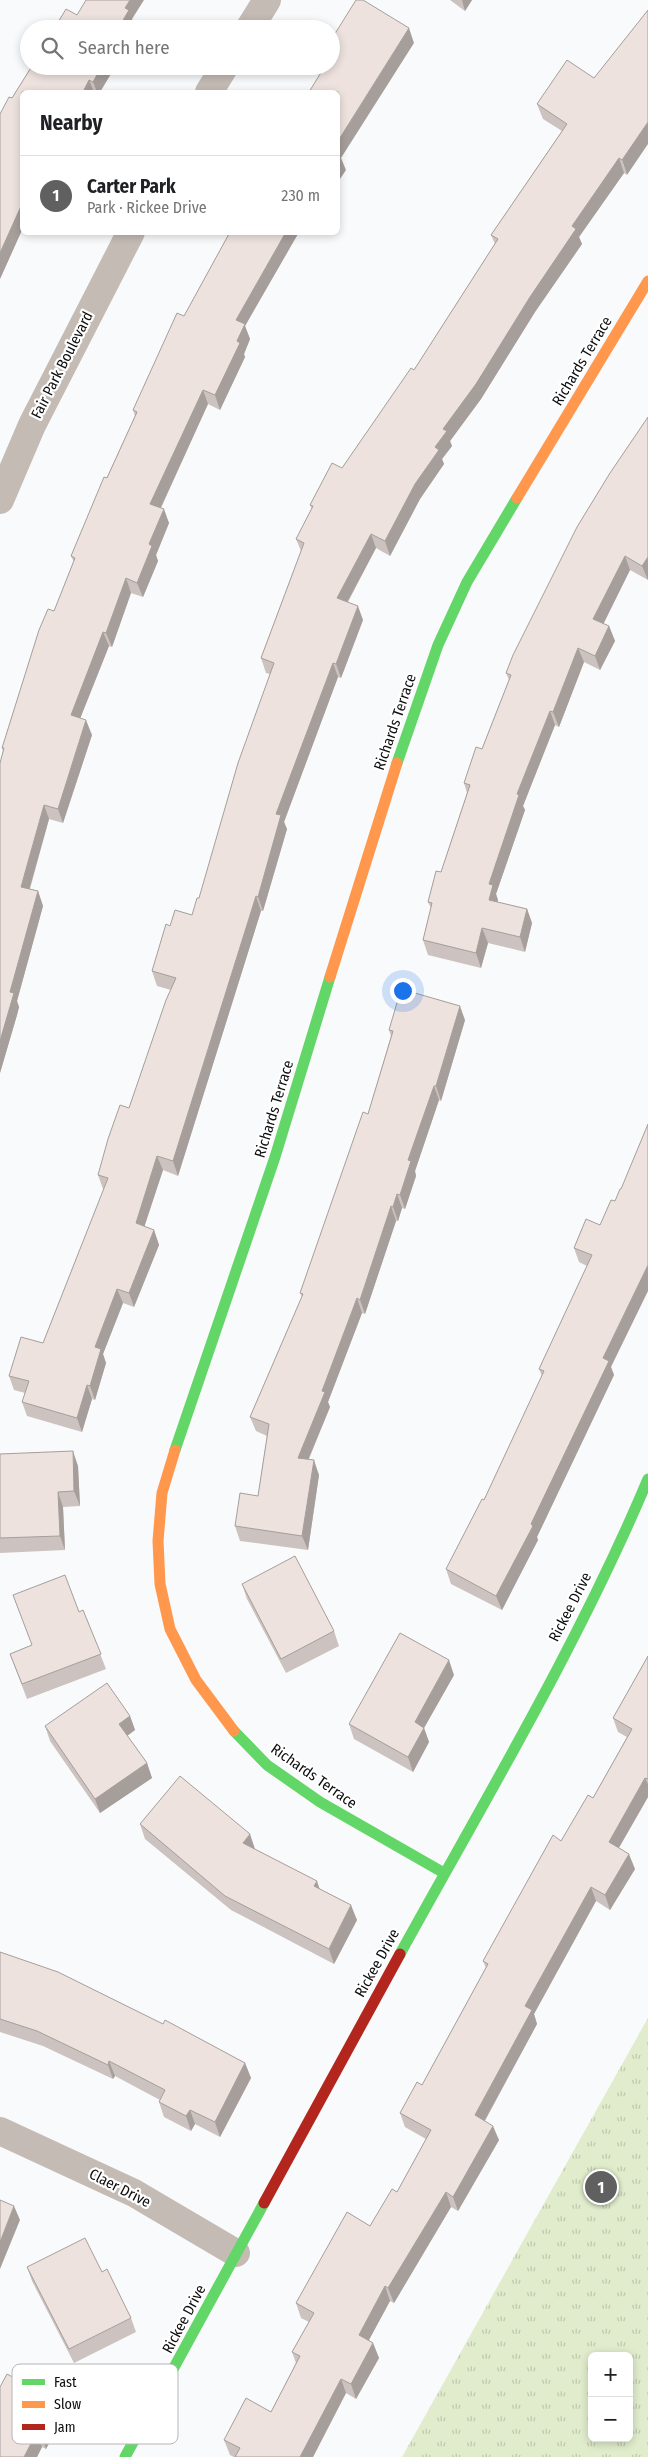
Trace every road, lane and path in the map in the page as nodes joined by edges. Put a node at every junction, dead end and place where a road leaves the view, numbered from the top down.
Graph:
1 (266, 0) edge
2 (254, 20) edge
3 (219, 75) edge
4 (210, 90) edge
5 (128, 235) edge
6 (648, 281) edge
7 (0, 500) edge
8 (648, 1479) edge
9 (444, 1873) junction
10 (0, 2131) edge
11 (236, 2253) junction
12 (177, 2364) edge
13 (132, 2444) edge
14 (125, 2457) edge

1 - 2 street
3 - 4 street
5 - 7 street, Fair Park Boulevard
6 - 9 street, Richards Terrace
8 - 9 street, Rickee Drive
9 - 11 street, Rickee Drive
10 - 11 street, Claer Drive
11 - 12 street, Rickee Drive
13 - 14 street, Rickee Drive

